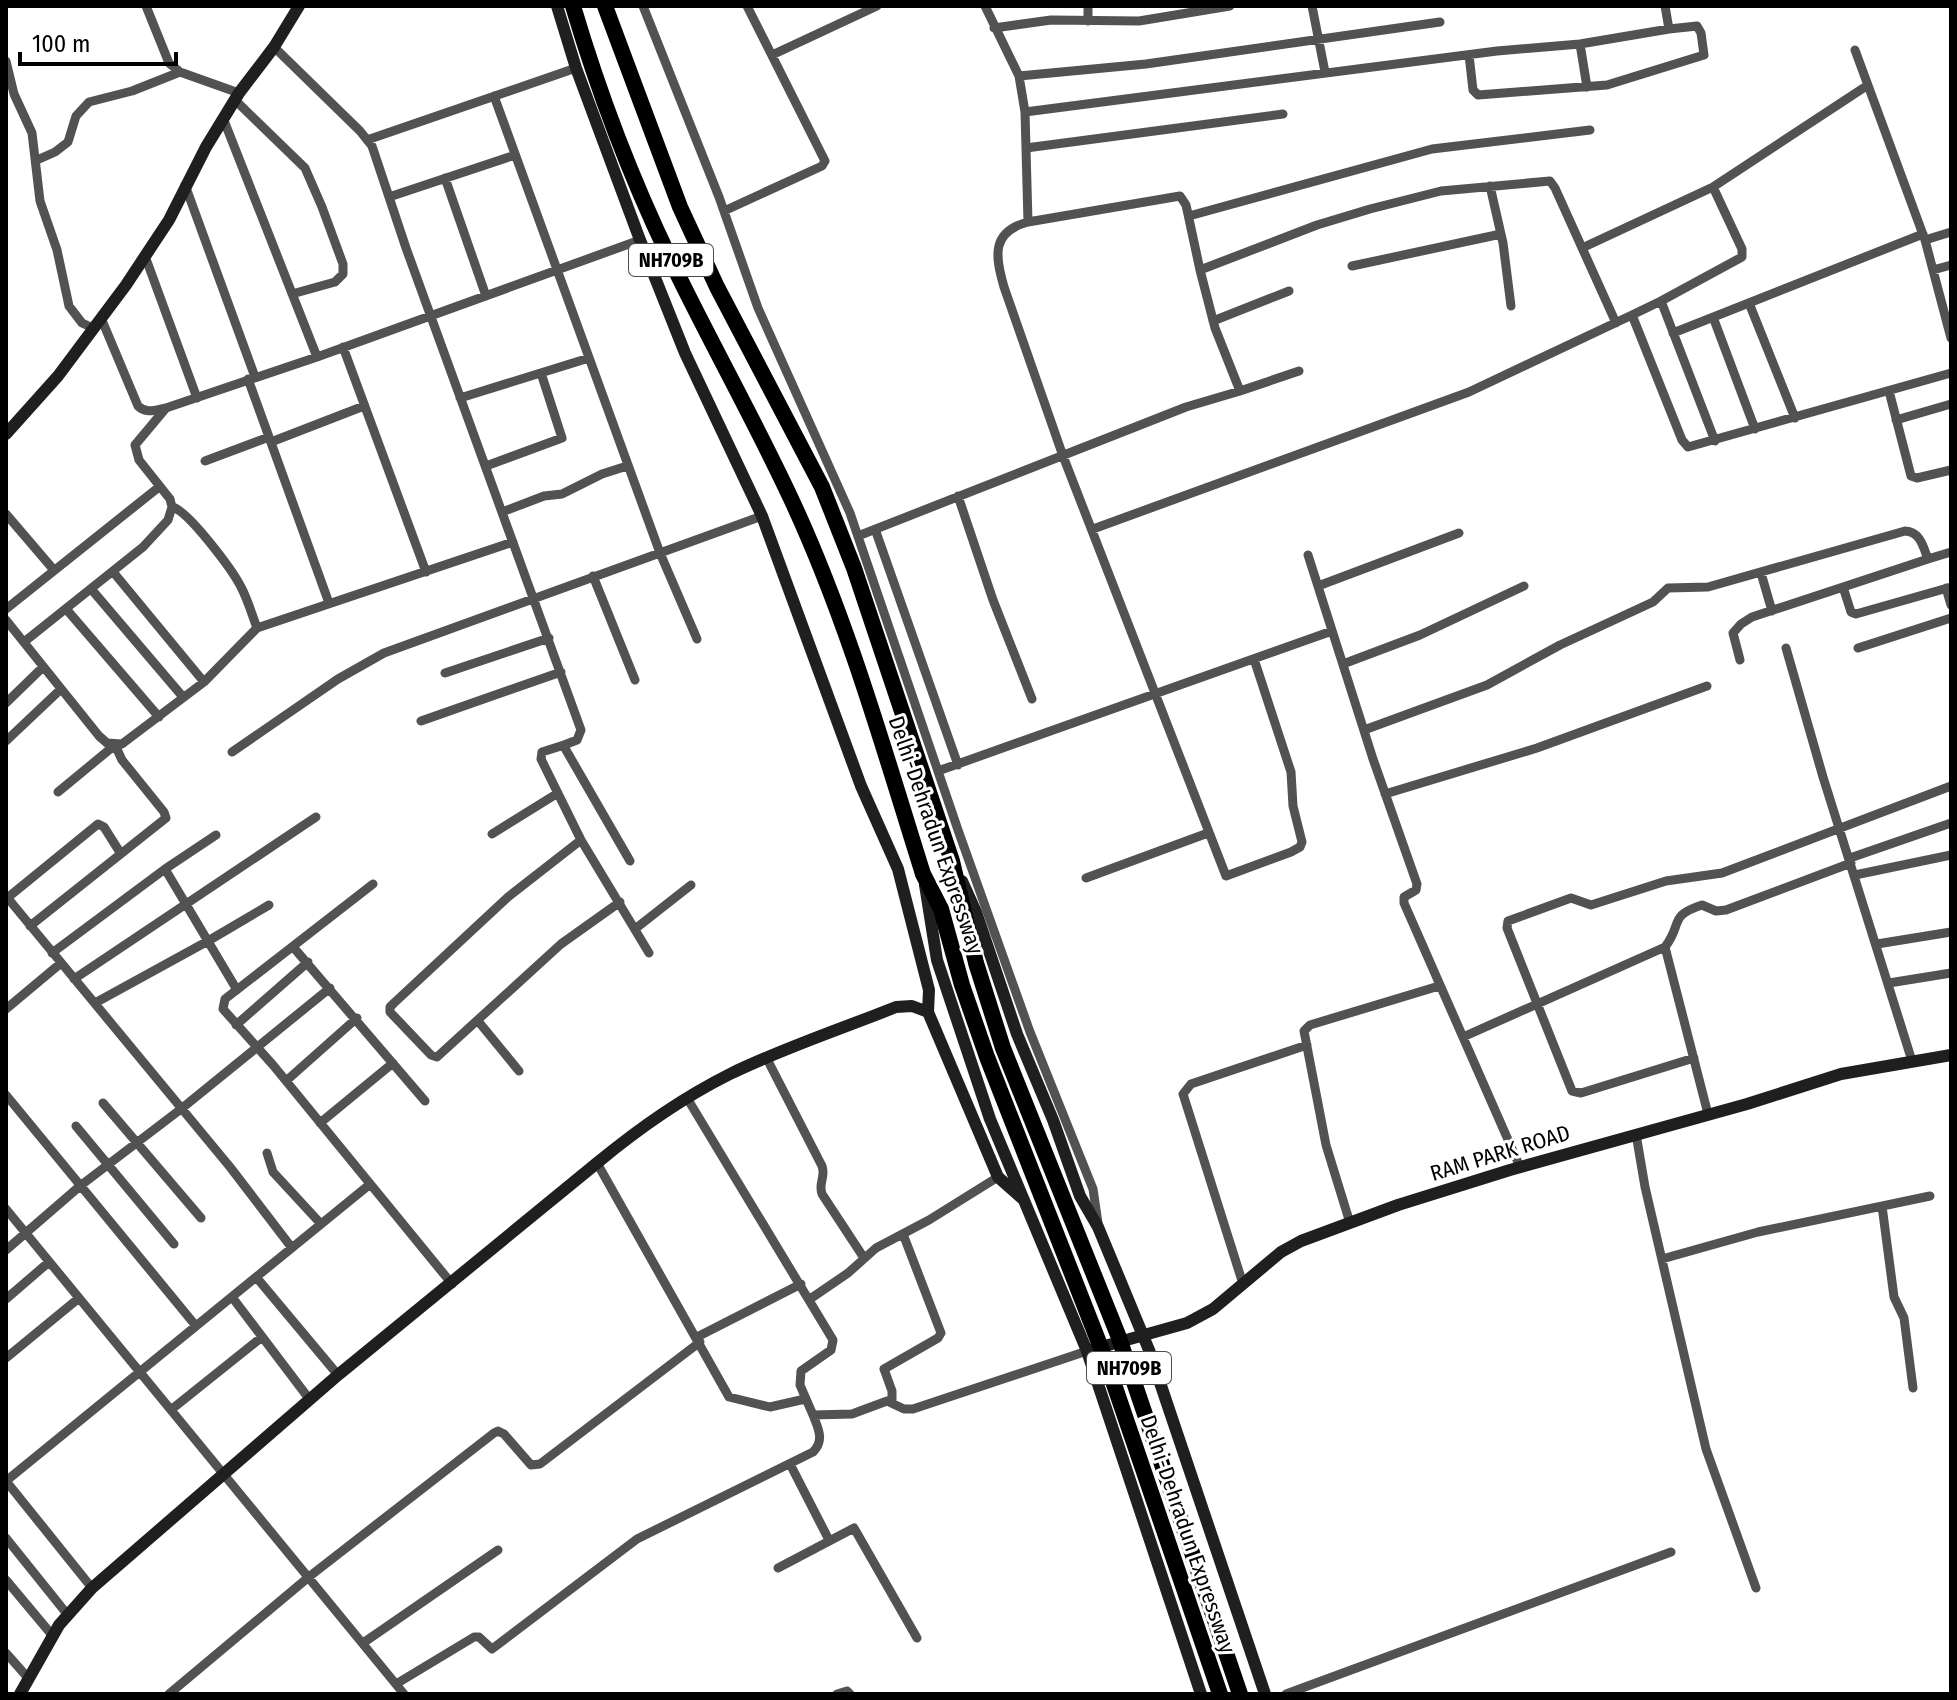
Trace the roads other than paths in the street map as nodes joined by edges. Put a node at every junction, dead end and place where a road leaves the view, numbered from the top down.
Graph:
1 (146, 6) edge
2 (299, 6) edge
3 (557, 6) edge
4 (573, 6) edge
5 (605, 6) edge
6 (643, 6) edge
7 (747, 6) edge
8 (877, 6) edge
9 (985, 6) edge
10 (1088, 6) edge
11 (1230, 6) edge
12 (1312, 6) edge
13 (1665, 6) edge
14 (1088, 21) junction
15 (1440, 22) dead end
16 (994, 28) junction
17 (1669, 29) junction
18 (1318, 39) junction
19 (1580, 44) junction
20 (274, 47) junction
21 (1855, 50) dead end
22 (772, 55) junction
23 (1469, 55) junction
24 (6, 61) edge
25 (576, 68) junction
26 (180, 72) junction
27 (1325, 72) junction
28 (1019, 76) junction
29 (1868, 85) junction
30 (1587, 87) junction
31 (237, 96) junction
32 (494, 96) junction
33 (1025, 112) junction
34 (1283, 114) dead end
35 (223, 118) junction
36 (1590, 130) dead end
37 (367, 140) junction
38 (1026, 148) junction
39 (515, 155) junction
40 (37, 160) junction
41 (445, 178) junction
42 (185, 185) junction
43 (1490, 186) junction
44 (1713, 187) junction
45 (389, 197) junction
46 (724, 211) junction
47 (1189, 216) junction
48 (1028, 222) junction
49 (1951, 232) edge
50 (1501, 234) junction
51 (1924, 237) junction
52 (640, 240) junction
53 (1582, 248) junction
54 (145, 256) junction
55 (1951, 265) edge
56 (1352, 266) dead end
57 (557, 270) junction
58 (1200, 270) junction
59 (1933, 270) junction
60 (1289, 291) dead end
61 (292, 294) junction
62 (486, 296) junction
63 (1661, 301) junction
64 (1749, 303) junction
65 (1511, 306) dead end
66 (1632, 315) junction
67 (431, 316) junction
68 (1713, 317) junction
69 (1213, 321) junction
70 (97, 323) junction
71 (1616, 323) junction
72 (1673, 333) junction
73 (1951, 338) edge
74 (343, 347) junction
75 (317, 357) junction
76 (589, 358) junction
77 (1299, 371) dead end
78 (541, 373) junction
79 (1951, 373) edge
80 (251, 378) junction
81 (1240, 391) junction
82 (1889, 391) junction
83 (197, 398) junction
84 (460, 398) junction
85 (1951, 404) edge
86 (364, 406) junction
87 (166, 408) junction
88 (1795, 418) junction
89 (1896, 420) junction
90 (1755, 429) junction
91 (6, 434) edge
92 (270, 440) junction
93 (1715, 441) junction
94 (1063, 456) junction
95 (205, 461) dead end
96 (486, 466) junction
97 (627, 466) junction
98 (1951, 470) edge
99 (159, 487) junction
100 (958, 496) junction
101 (172, 507) junction
102 (502, 512) junction
103 (6, 514) edge
104 (762, 516) junction
105 (875, 529) junction
106 (1093, 529) junction
107 (1459, 533) dead end
108 (858, 536) junction
109 (513, 542) junction
110 (1951, 552) edge
111 (660, 553) junction
112 (1308, 555) dead end
113 (1928, 559) junction
114 (53, 569) junction
115 (426, 572) junction
116 (114, 573) junction
117 (1761, 573) junction
118 (593, 576) junction
119 (1318, 586) junction
120 (1524, 586) dead end
121 (1843, 587) junction
122 (1949, 587) edge
123 (92, 590) junction
124 (534, 597) junction
125 (329, 603) junction
126 (1951, 605) edge
127 (6, 609) edge
128 (67, 610) junction
129 (1772, 611) junction
130 (1951, 618) edge
131 (6, 620) edge
132 (257, 628) junction
133 (1332, 631) junction
134 (549, 638) junction
135 (697, 639) dead end
136 (24, 642) junction
137 (1786, 648) dead end
138 (1858, 648) dead end
139 (1254, 659) junction
140 (1740, 660) dead end
141 (1343, 664) junction
142 (43, 667) junction
143 (561, 672) junction
144 (445, 673) dead end
145 (635, 680) dead end
146 (204, 682) junction
147 (1707, 686) dead end
148 (61, 689) junction
149 (1156, 694) junction
150 (183, 697) junction
151 (1032, 699) dead end
152 (6, 703) edge
153 (159, 717) junction
154 (421, 721) dead end
155 (1364, 730) junction
156 (6, 741) edge
157 (115, 745) junction
158 (564, 745) junction
159 (232, 752) dead end
160 (958, 765) junction
161 (938, 771) junction
162 (1951, 786) edge
163 (58, 792) dead end
164 (558, 793) junction
165 (1385, 794) junction
166 (316, 817) dead end
167 (1951, 823) edge
168 (1839, 826) junction
169 (1208, 833) junction
170 (492, 834) dead end
171 (216, 835) dead end
172 (581, 840) junction
173 (121, 854) junction
174 (1951, 855) edge
175 (1851, 860) junction
176 (630, 861) dead end
177 (952, 861) junction
178 (165, 869) junction
179 (923, 874) junction
180 (1855, 875) junction
181 (1086, 878) dead end
182 (373, 884) dead end
183 (691, 885) dead end
184 (6, 898) edge
185 (620, 902) junction
186 (187, 905) junction
187 (269, 905) dead end
188 (30, 926) junction
189 (635, 929) junction
190 (1951, 932) edge
191 (208, 941) junction
192 (1877, 944) junction
193 (1665, 947) junction
194 (294, 948) junction
195 (52, 953) junction
196 (649, 953) dead end
197 (308, 962) junction
198 (61, 963) junction
199 (1951, 973) edge
200 (74, 979) junction
201 (1889, 983) junction
202 (1439, 986) junction
203 (330, 988) junction
204 (237, 990) junction
205 (95, 1003) junction
206 (1537, 1004) junction
207 (6, 1009) edge
208 (928, 1012) junction
209 (357, 1018) junction
210 (478, 1021) junction
211 (236, 1025) junction
212 (1463, 1037) junction
213 (1307, 1045) junction
214 (257, 1048) junction
215 (1951, 1055) edge
216 (1694, 1058) junction
217 (767, 1059) junction
218 (1912, 1061) junction
219 (393, 1063) junction
220 (519, 1071) dead end
221 (286, 1081) junction
222 (6, 1095) edge
223 (687, 1098) junction
224 (425, 1101) dead end
225 (103, 1103) dead end
226 (181, 1109) junction
227 (1708, 1114) junction
228 (320, 1123) junction
229 (76, 1126) dead end
230 (1636, 1134) junction
231 (136, 1143) junction
232 (267, 1153) dead end
233 (597, 1163) junction
234 (108, 1164) junction
235 (1520, 1167) junction
236 (998, 1177) junction
237 (369, 1185) junction
238 (80, 1186) junction
239 (1930, 1196) dead end
240 (1024, 1200) junction
241 (1882, 1206) junction
242 (6, 1209) edge
243 (201, 1218) dead end
244 (1350, 1223) junction
245 (321, 1224) junction
246 (1098, 1227) junction
247 (24, 1234) junction
248 (903, 1234) junction
249 (174, 1244) dead end
250 (292, 1248) junction
251 (6, 1250) edge
252 (864, 1258) junction
253 (1662, 1259) junction
254 (49, 1262) junction
255 (256, 1277) junction
256 (452, 1284) junction
257 (801, 1284) junction
258 (1243, 1284) junction
259 (232, 1297) junction
260 (79, 1298) junction
261 (6, 1299) edge
262 (810, 1299) junction
263 (196, 1326) junction
264 (1143, 1336) junction
265 (262, 1337) junction
266 (698, 1339) junction
267 (1087, 1351) junction
268 (6, 1358) edge
269 (141, 1371) junction
270 (338, 1375) junction
271 (1913, 1388) dead end
272 (805, 1399) junction
273 (310, 1400) junction
274 (892, 1402) junction
275 (172, 1409) junction
276 (813, 1415) junction
277 (790, 1464) junction
278 (225, 1474) junction
279 (6, 1538) edge
280 (829, 1540) junction
281 (498, 1550) dead end
282 (1671, 1552) dead end
283 (778, 1568) dead end
284 (310, 1576) junction
285 (6, 1580) edge
286 (92, 1588) junction
287 (1756, 1588) dead end
288 (67, 1614) junction
289 (52, 1635) junction
290 (917, 1638) dead end
291 (363, 1643) junction
292 (6, 1653) edge
293 (29, 1679) junction
294 (396, 1684) junction
295 (20, 1694) edge
296 (169, 1694) edge
297 (404, 1694) edge
298 (837, 1694) edge
299 (850, 1694) edge
300 (1201, 1694) edge
301 (1220, 1694) edge
302 (1240, 1694) edge
303 (1265, 1694) edge
304 (1286, 1694) edge

1 - 26 street
2 - 20 street
3 - 25 street
4 - 179 highway, Delhi-Dehradun Expressway / NH709B
5 - 177 highway, Delhi-Dehradun Expressway / NH709B
6 - 46 street
7 - 22 street
8 - 22 street
9 - 16 street
10 - 14 street
11 - 14 street
12 - 18 street
13 - 17 street
14 - 16 street
15 - 18 street
16 - 28 street
17 - 19 street
17 - 30 street
18 - 27 street
18 - 28 street
19 - 23 street
19 - 30 street
20 - 31 street
20 - 37 street
21 - 29 street
22 - 46 street
23 - 27 street
23 - 30 street
24 - 40 street
25 - 32 street
25 - 52 street
26 - 31 street
26 - 40 street
27 - 33 street
28 - 33 street
29 - 44 street
29 - 51 street
31 - 35 street
31 - 61 street
32 - 37 street
32 - 39 street
33 - 38 street
34 - 38 street
35 - 42 street
35 - 61 street
36 - 47 street
37 - 45 street
38 - 48 street
39 - 41 street
39 - 57 street
40 - 70 street
41 - 45 street
41 - 62 street
42 - 54 street
42 - 80 street
43 - 50 street
43 - 53 street
43 - 58 street
44 - 53 street
44 - 63 street
45 - 67 street
46 - 108 street
47 - 48 street
47 - 58 street
48 - 94 street
49 - 51 street
50 - 56 street
50 - 65 street
51 - 59 street
51 - 64 street
52 - 57 street
52 - 104 street
53 - 71 street
54 - 70 street
54 - 83 street
55 - 59 street
57 - 62 street
57 - 76 street
58 - 69 street
59 - 73 street
60 - 69 street
61 - 75 street
62 - 67 street
63 - 66 street
63 - 72 street
64 - 68 street
64 - 88 street
66 - 71 street
66 - 93 street
67 - 74 street
67 - 84 street
68 - 72 street
68 - 90 street
69 - 81 street
70 - 87 street
70 - 91 street
71 - 106 street
72 - 93 street
74 - 75 street
74 - 86 street
75 - 80 street
76 - 78 street
76 - 97 street
77 - 81 street
78 - 84 street
78 - 96 street
79 - 82 street
80 - 83 street
80 - 92 street
81 - 94 street
82 - 88 street
82 - 89 street
83 - 87 street
84 - 96 street
85 - 89 street
86 - 92 street
86 - 115 street
87 - 99 street
88 - 90 street
89 - 98 street
90 - 93 street
92 - 95 street
92 - 125 street
94 - 100 street
94 - 106 street
96 - 102 street
97 - 102 street
97 - 111 street
99 - 101 street
99 - 114 street
100 - 105 street
100 - 151 street
101 - 116 street
101 - 132 street
102 - 109 street
103 - 114 street
104 - 111 street
104 - 208 street
105 - 108 street
105 - 160 street
106 - 149 street
107 - 119 street
108 - 161 street
109 - 115 street
109 - 124 street
110 - 113 street
111 - 118 street
111 - 135 street
112 - 119 street
113 - 117 street
113 - 121 street
114 - 127 street
115 - 125 street
116 - 123 street
116 - 146 street
117 - 129 street
117 - 155 street
118 - 124 street
118 - 145 street
119 - 133 street
120 - 141 street
121 - 122 street
121 - 129 street
122 - 126 street
123 - 128 street
123 - 150 street
124 - 134 street
124 - 159 street
125 - 132 street
128 - 136 street
128 - 153 street
129 - 140 street
130 - 138 street
131 - 136 street
132 - 146 street
133 - 139 street
133 - 141 street
134 - 143 street
134 - 144 street
136 - 142 street
137 - 168 street
139 - 149 street
139 - 169 street
141 - 155 street
142 - 148 street
142 - 152 street
143 - 154 street
143 - 158 street
146 - 150 street
147 - 165 street
148 - 156 street
148 - 157 street
149 - 160 street
149 - 169 street
150 - 153 street
153 - 157 street
155 - 165 street
157 - 163 street
157 - 173 street
158 - 164 street
158 - 176 street
160 - 161 street
161 - 246 street
162 - 168 street
164 - 170 street
164 - 172 street
165 - 202 street
166 - 186 street
167 - 175 street
168 - 175 street
168 - 206 street
169 - 181 street
171 - 178 street
172 - 185 street
172 - 210 street
173 - 184 street
173 - 188 street
174 - 180 street
175 - 180 street
175 - 193 street
177 - 246 street
177 - 302 highway, Delhi-Dehradun Expressway / NH709B
178 - 186 street
178 - 195 street
179 - 240 street
179 - 301 highway, Delhi-Dehradun Expressway / NH709B
180 - 192 street
182 - 194 street
183 - 189 street
184 - 188 street
185 - 189 street
185 - 210 street
186 - 191 street
186 - 200 street
187 - 191 street
188 - 195 street
189 - 196 street
190 - 192 street
191 - 204 street
191 - 205 street
192 - 201 street
193 - 206 street
193 - 216 street
194 - 197 street
194 - 204 street
195 - 198 street
197 - 203 street
197 - 211 street
198 - 200 street
198 - 207 street
199 - 201 street
200 - 205 street
201 - 218 street
202 - 212 street
202 - 213 street
203 - 209 street
203 - 214 street
204 - 211 street
205 - 226 street
206 - 212 street
206 - 216 street
208 - 217 street
208 - 236 street
209 - 219 street
209 - 221 street
210 - 220 street
211 - 214 street
212 - 235 street
213 - 244 street
213 - 258 street
214 - 221 street
214 - 226 street
215 - 218 street, RAM PARK ROAD
216 - 227 street
217 - 223 street
217 - 252 street
218 - 227 street, RAM PARK ROAD
219 - 224 street
219 - 228 street
221 - 228 street
222 - 238 street
223 - 233 street
223 - 257 street
225 - 231 street
226 - 231 street
226 - 250 street
227 - 230 street, RAM PARK ROAD
228 - 237 street
229 - 234 street
230 - 235 street, RAM PARK ROAD
230 - 253 street
231 - 234 street
231 - 243 street
232 - 245 street
233 - 256 street
233 - 266 street
234 - 238 street
234 - 249 street
235 - 244 street, RAM PARK ROAD
236 - 240 street
236 - 248 street
237 - 245 street
237 - 256 street
238 - 247 street
238 - 263 street
239 - 241 street
240 - 267 street
241 - 253 street
241 - 271 street
242 - 247 street
244 - 258 street, RAM PARK ROAD
245 - 250 street
246 - 264 street
247 - 251 street
247 - 254 street
248 - 252 street
248 - 274 street
250 - 255 street
252 - 262 street
253 - 287 street
254 - 260 street
254 - 261 street
255 - 259 street
255 - 270 street
256 - 270 street
257 - 262 street
257 - 266 street
258 - 264 street, RAM PARK ROAD
259 - 263 street
259 - 265 street
260 - 268 street
260 - 269 street
262 - 272 street
263 - 269 street
264 - 267 street, RAM PARK ROAD
264 - 303 street
265 - 273 street
265 - 275 street
266 - 272 street
266 - 284 street
267 - 274 street
267 - 300 street
269 - 275 street
269 - 286 street
270 - 273 street
272 - 276 street
273 - 278 street
274 - 276 street
275 - 278 street
276 - 277 street
277 - 280 street
277 - 294 street
278 - 284 street
278 - 286 street
279 - 288 street
280 - 283 street
280 - 290 street
281 - 291 street
282 - 304 street
284 - 291 street
284 - 296 street
285 - 289 street
286 - 288 street
288 - 289 street
289 - 293 street
291 - 294 street
292 - 293 street
293 - 295 street
294 - 297 street
298 - 299 street

